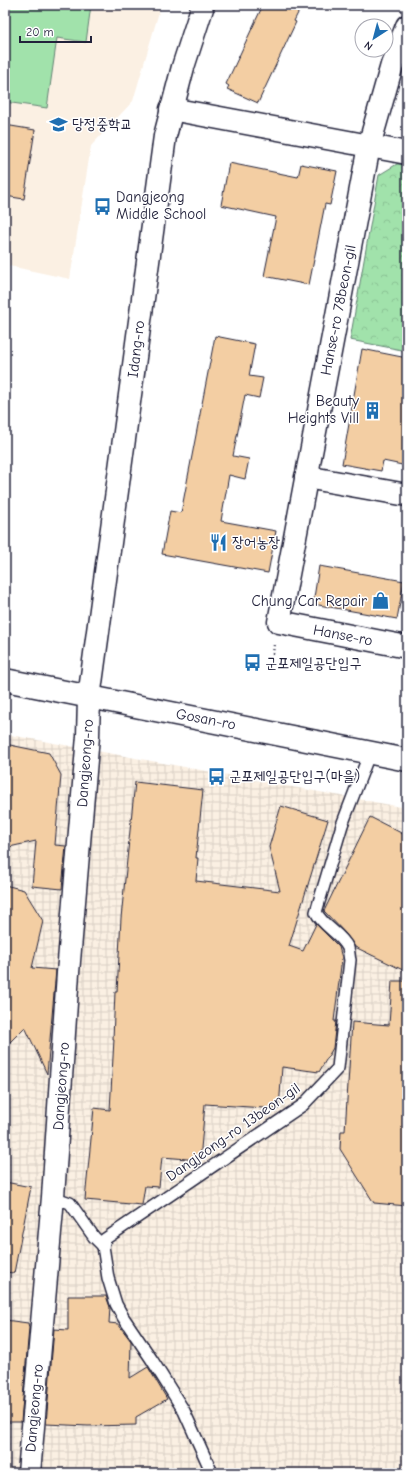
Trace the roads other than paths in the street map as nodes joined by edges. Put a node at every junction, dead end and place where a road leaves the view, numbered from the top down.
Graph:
1 (203, 5) edge
2 (407, 26) edge
3 (171, 109) junction
4 (369, 146) junction
5 (407, 153) edge
6 (306, 477) junction
7 (407, 495) edge
8 (279, 622) joint
9 (407, 648) edge
10 (5, 680) edge
11 (89, 698) junction
12 (370, 752) junction
13 (407, 760) edge
14 (53, 1197) junction
15 (104, 1246) junction
16 (29, 1473) edge
17 (212, 1473) edge

1 - 3 street, Idang-ro
2 - 4 street, Hanse-ro 78beon-gil
3 - 4 street
3 - 11 street, Idang-ro
4 - 5 street
4 - 6 street, Hanse-ro 78beon-gil
6 - 7 street
6 - 8 street, Hanse-ro 78beon-gil
8 - 9 street, Hanse-ro
10 - 11 street, Gosan-ro
11 - 12 street, Gosan-ro
11 - 14 street, Dangjeong-ro
12 - 13 street, Gosan-ro
12 - 15 lane, Dangjeong-ro 13beon-gil
14 - 15 lane
14 - 16 street, Dangjeong-ro
15 - 17 lane

